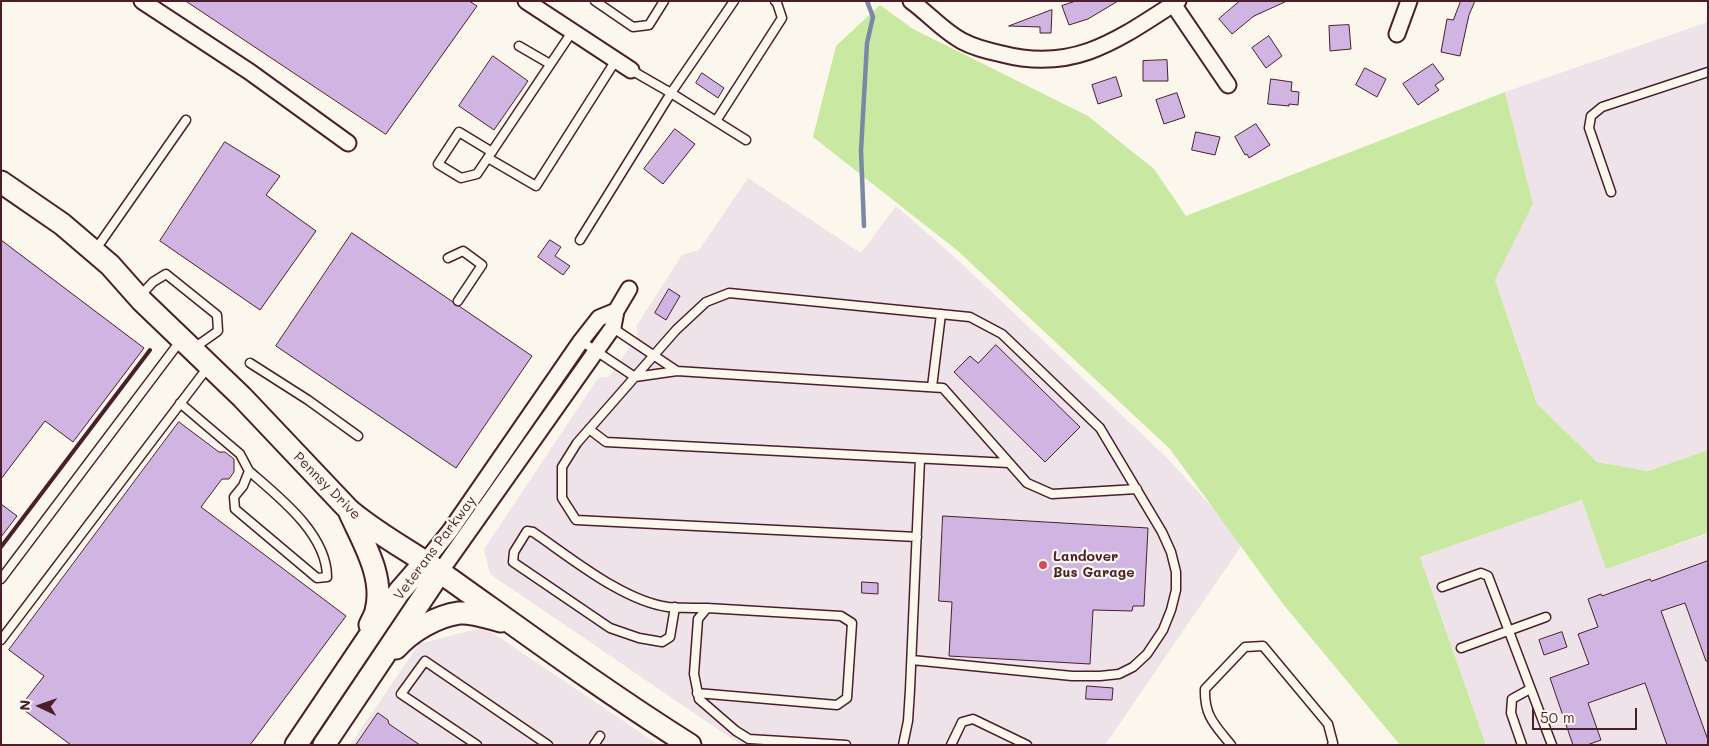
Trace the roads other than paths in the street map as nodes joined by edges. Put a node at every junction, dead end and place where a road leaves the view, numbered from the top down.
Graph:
1 (142, 1) edge
2 (526, 1) edge
3 (595, 1) edge
4 (664, 1) edge
5 (734, 1) edge
6 (775, 1) edge
7 (1409, 1) edge
8 (913, 2) edge
9 (1176, 3) edge
10 (572, 32) junction
11 (1397, 34) dead end
12 (519, 46) dead end
13 (616, 60) junction
14 (550, 64) junction
15 (631, 70) joint
16 (1708, 72) edge
17 (1228, 85) dead end
18 (671, 94) junction
19 (186, 120) dead end
20 (716, 122) junction
21 (746, 140) dead end
22 (348, 143) dead end
23 (490, 155) junction
24 (1, 182) edge
25 (1611, 192) dead end
26 (580, 240) dead end
27 (94, 251) junction
28 (448, 258) dead end
29 (629, 289) dead end
30 (139, 297) junction
31 (458, 301) dead end
32 (616, 310) junction
33 (941, 314) junction
34 (599, 318) junction
35 (613, 327) junction
36 (581, 341) junction
37 (187, 344) junction
38 (596, 351) junction
39 (655, 354) junction
40 (250, 363) dead end
41 (209, 365) junction
42 (677, 371) junction
43 (635, 377) junction
44 (932, 387) junction
45 (180, 403) junction
46 (589, 429) junction
47 (358, 436) dead end
48 (920, 459) junction
49 (1009, 463) junction
50 (249, 471) junction
51 (1137, 489) junction
52 (349, 510) junction
53 (917, 537) junction
54 (432, 567) junction
55 (1, 579) edge
56 (1442, 587) dead end
57 (675, 607) junction
58 (706, 608) junction
59 (1546, 617) dead end
60 (511, 624) junction
61 (1508, 630) junction
62 (1, 640) edge
63 (1461, 648) dead end
64 (361, 650) junction
65 (912, 660) junction
66 (1530, 689) junction
67 (358, 693) junction
68 (698, 693) junction
69 (600, 736) dead end
70 (296, 745) edge
71 (324, 745) edge
72 (477, 745) edge
73 (548, 745) edge
74 (594, 745) edge
75 (690, 745) edge
76 (846, 745) edge
77 (903, 745) edge
78 (951, 745) edge
79 (1027, 745) edge
80 (1231, 745) edge
81 (1332, 745) edge
82 (1522, 745) edge
83 (1552, 745) edge

1 - 22 street
2 - 10 street
3 - 4 lane
5 - 18 lane
6 - 20 lane
7 - 11 street
8 - 9 street
9 - 17 street
10 - 13 street
10 - 14 lane
12 - 14 lane
13 - 15 street
13 - 23 lane
14 - 23 lane
15 - 18 lane
16 - 25 lane
18 - 20 lane
18 - 26 lane
19 - 27 lane
20 - 21 lane
23 - 23 lane
24 - 27 main road, Pennsy Drive
27 - 30 main road, Pennsy Drive
28 - 31 lane
29 - 32 street, Veterans Parkway
30 - 37 main road, Pennsy Drive
30 - 37 lane
32 - 34 street, Veterans Parkway
32 - 35 street, Veterans Parkway
33 - 39 lane
33 - 44 lane
33 - 51 lane
34 - 35 lane
34 - 36 street, Veterans Parkway
35 - 38 street, Veterans Parkway
35 - 39 lane
36 - 38 lane
36 - 54 street, Veterans Parkway
37 - 41 main road, Pennsy Drive
37 - 55 lane
38 - 43 lane
38 - 54 street, Veterans Parkway
39 - 42 lane
39 - 43 lane
40 - 47 lane
41 - 45 lane
41 - 52 main road, Pennsy Drive
42 - 43 lane
42 - 44 lane
43 - 46 lane
44 - 49 lane
45 - 50 lane
45 - 62 lane
46 - 48 lane
46 - 53 lane
48 - 49 lane
48 - 53 lane
49 - 51 lane
50 - 50 lane
51 - 65 lane
52 - 54 main road, Pennsy Drive
52 - 64 main road
53 - 65 lane
54 - 60 main road, Pennsy Drive
54 - 64 main road, Veterans Parkway
54 - 67 main road, Veterans Parkway
56 - 61 lane
57 - 57 lane
57 - 58 lane
58 - 68 lane
58 - 68 lane
59 - 61 lane
60 - 67 main road
60 - 75 main road, Pennsy Drive
61 - 63 lane
61 - 66 lane
64 - 70 main road, Veterans Parkway
65 - 77 lane
66 - 82 lane
66 - 83 lane
67 - 71 main road, Veterans Parkway
68 - 76 lane
69 - 74 lane
72 - 73 lane
78 - 79 lane
80 - 81 lane

